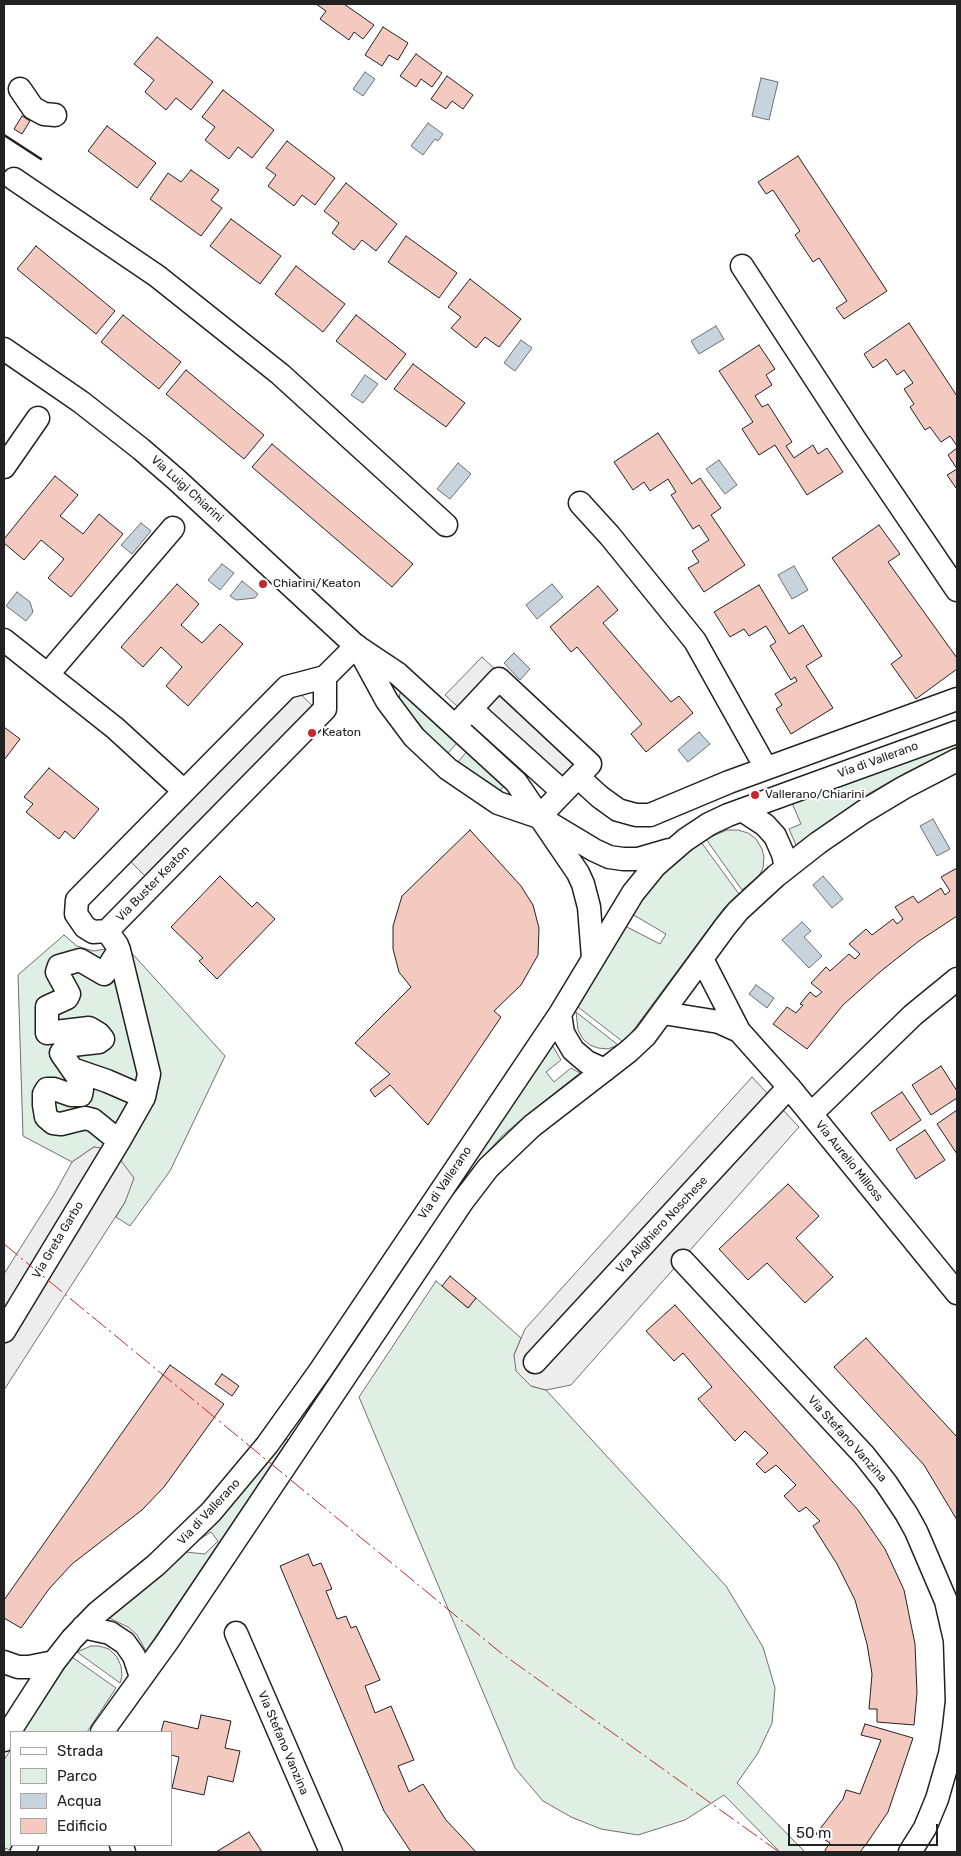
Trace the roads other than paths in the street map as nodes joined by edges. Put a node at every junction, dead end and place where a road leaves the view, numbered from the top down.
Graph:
1 (20, 89) dead end
2 (55, 115) dead end
3 (7, 182) edge
4 (742, 266) dead end
5 (4, 350) edge
6 (38, 418) dead end
7 (4, 468) edge
8 (580, 503) dead end
9 (446, 525) dead end
10 (173, 528) dead end
11 (957, 590) edge
12 (4, 640) edge
13 (356, 646) junction
14 (48, 674) junction
15 (325, 677) junction
16 (406, 681) junction
17 (957, 699) edge
18 (387, 702) junction
19 (471, 709) junction
20 (454, 726) junction
21 (957, 732) edge
22 (957, 760) edge
23 (766, 768) junction
24 (516, 782) junction
25 (570, 784) junction
26 (184, 791) junction
27 (498, 804) junction
28 (742, 810) junction
29 (540, 817) junction
30 (677, 847) junction
31 (786, 868) junction
32 (107, 931) junction
33 (118, 950) junction
34 (593, 958) junction
35 (702, 959) junction
36 (957, 979) edge
37 (663, 1013) junction
38 (560, 1014) junction
39 (739, 1030) junction
40 (72, 1069) junction
41 (605, 1070) junction
42 (789, 1087) junction
43 (144, 1097) junction
44 (811, 1114) junction
45 (116, 1145) junction
46 (683, 1261) dead end
47 (957, 1293) edge
48 (4, 1331) edge
49 (535, 1362) dead end
50 (83, 1627) junction
51 (236, 1634) dead end
52 (4, 1662) edge
53 (54, 1662) junction
54 (957, 1675) edge
55 (141, 1677) junction
56 (103, 1731) edge
57 (4, 1740) edge
58 (330, 1852) edge
59 (910, 1852) edge

1 - 2 street
3 - 9 street
4 - 11 street
5 - 13 street, Via Luigi Chiarini
6 - 7 street
8 - 23 street
10 - 14 street
12 - 14 street
13 - 15 street
13 - 16 street, Via Luigi Chiarini
13 - 18 street, Via Luigi Chiarini
14 - 26 street
15 - 26 street, Via Buster Keaton
15 - 32 street, Via Buster Keaton
16 - 18 street
16 - 20 street, Via Luigi Chiarini
17 - 23 street
18 - 27 street, Via Luigi Chiarini
19 - 20 street
19 - 25 street
19 - 25 street
20 - 24 street, Via Luigi Chiarini
21 - 28 street, Via di Vallerano
22 - 31 street, Via di Vallerano
23 - 25 street
24 - 27 street
24 - 29 street, Via Luigi Chiarini
25 - 29 street
26 - 32 street, Via Buster Keaton
27 - 29 street, Via Luigi Chiarini
28 - 30 street, Via di Vallerano
28 - 31 street
29 - 30 street, Via Luigi Chiarini
29 - 34 street, Via Luigi Chiarini
30 - 34 street, Via di Vallerano
31 - 35 street, Via di Vallerano
32 - 33 street, Via Greta Garbo
33 - 40 street
33 - 43 street, Via Greta Garbo
34 - 38 street, Via di Vallerano
35 - 37 street, Via di Vallerano
35 - 39 street, Via Aurelio Milloss
36 - 44 street
37 - 39 street, Via Aurelio Milloss
37 - 41 street, Via di Vallerano
38 - 41 street
38 - 50 street, Via di Vallerano
39 - 42 street, Via Aurelio Milloss
40 - 43 street
40 - 45 street
41 - 55 street, Via di Vallerano
42 - 44 street, Via Aurelio Milloss
42 - 49 street, Via Alighiero Noschese
43 - 45 street, Via Greta Garbo
44 - 47 street, Via Aurelio Milloss
45 - 48 street, Via Greta Garbo
46 - 54 street, Via Stefano Vanzina
50 - 53 street, Via di Vallerano
50 - 55 street
51 - 58 street, Via Stefano Vanzina
52 - 53 street
53 - 57 street, Via di Vallerano
54 - 59 street, Via Stefano Vanzina
55 - 56 street, Via di Vallerano

